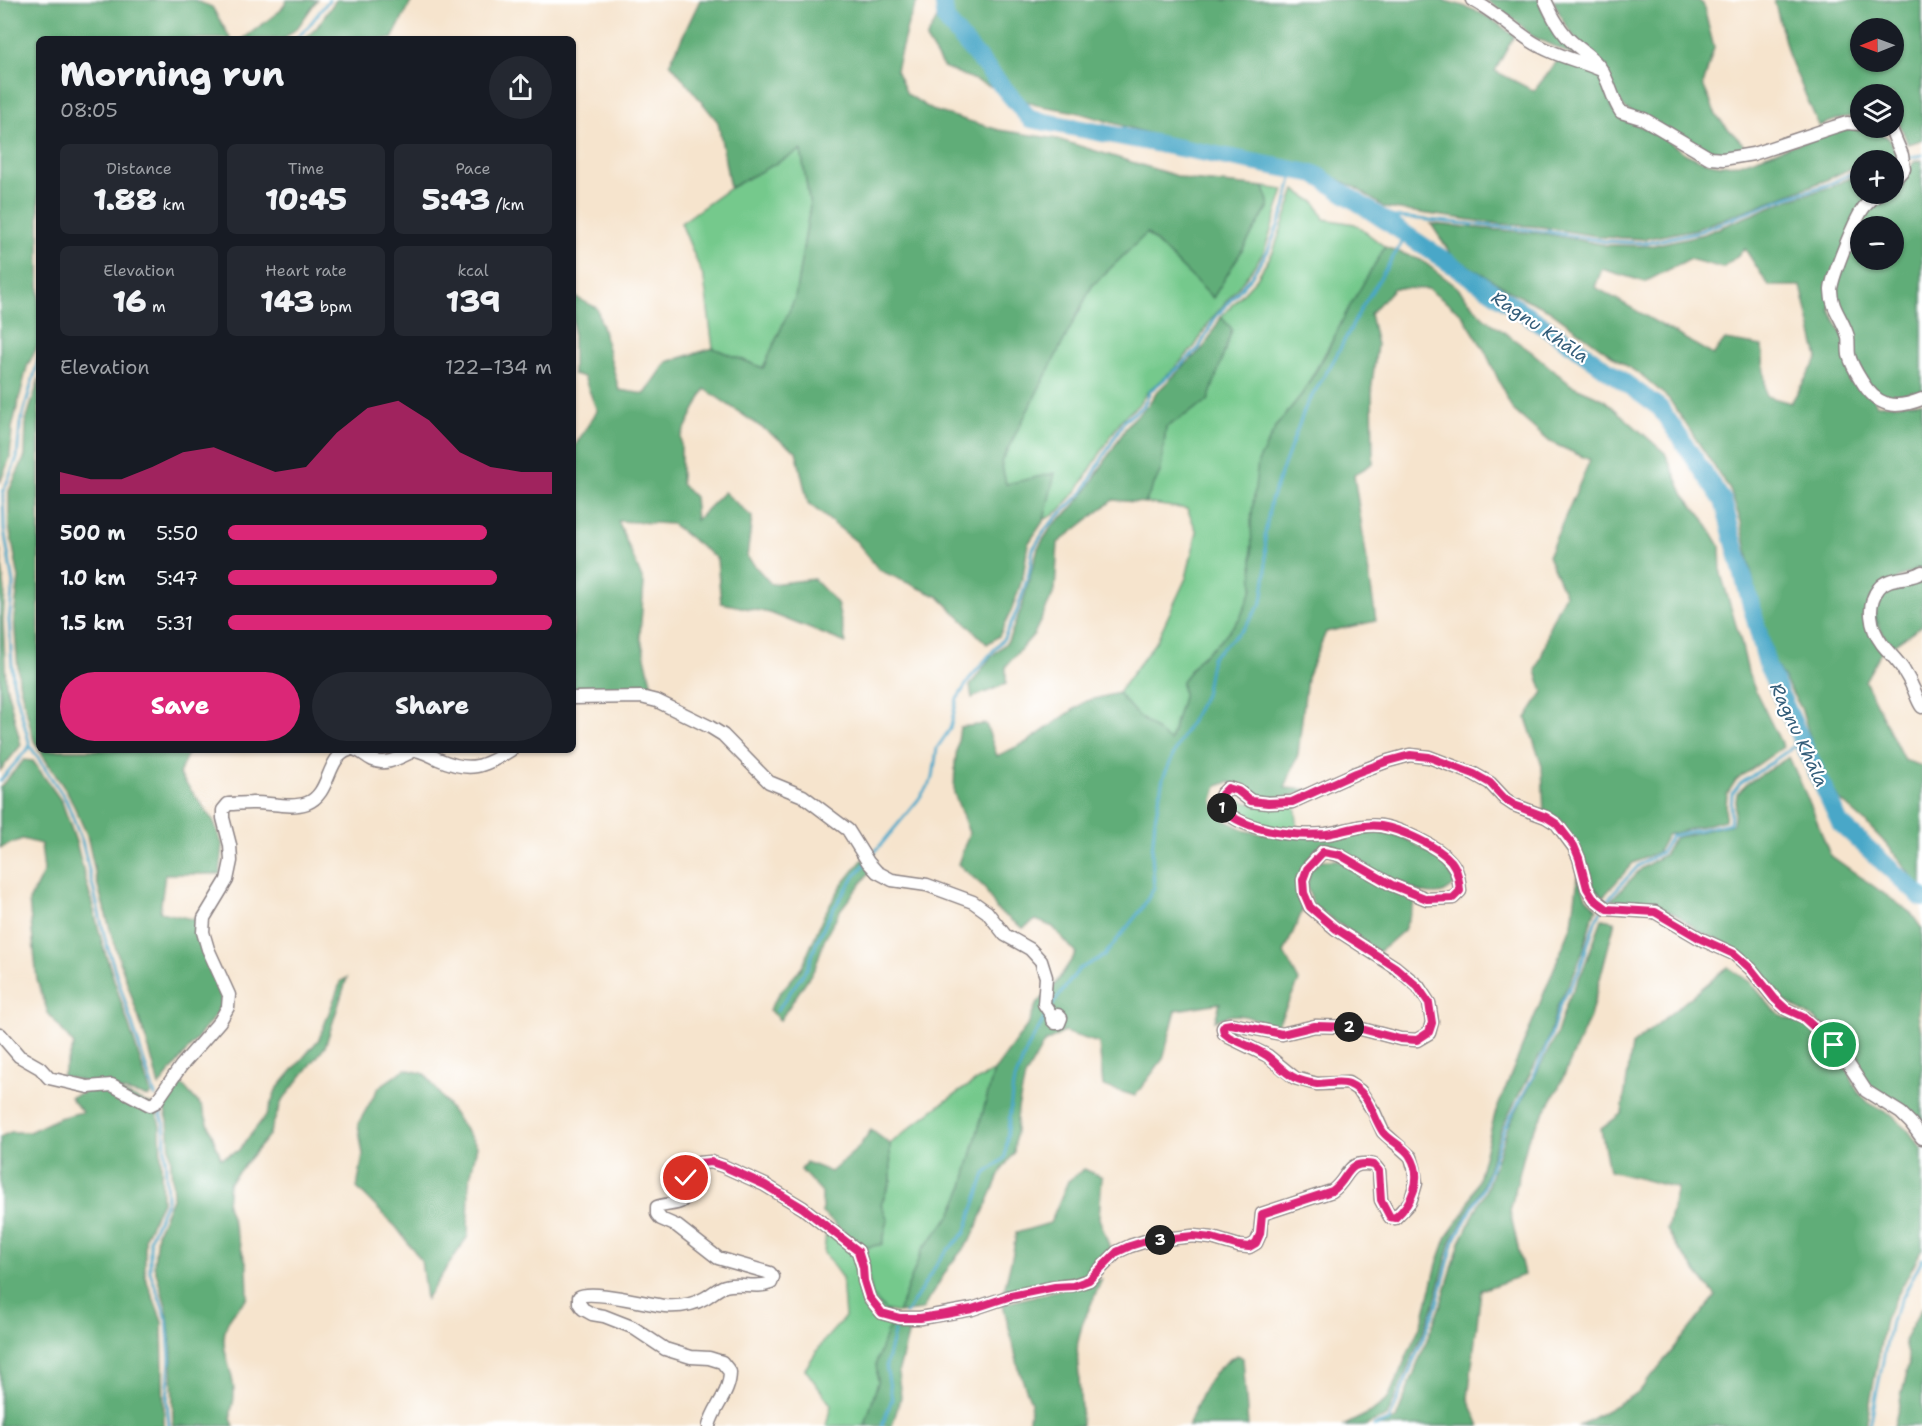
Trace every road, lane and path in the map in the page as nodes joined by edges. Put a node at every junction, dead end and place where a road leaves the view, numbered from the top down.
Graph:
1 (1472, 0) edge
2 (1545, 0) edge
3 (1602, 71) junction
4 (1850, 124) edge
5 (1867, 204) edge
6 (1922, 399) edge
7 (1922, 573) edge
8 (576, 698) edge
9 (1922, 707) edge
10 (344, 753) edge
11 (364, 753) edge
12 (410, 753) edge
13 (424, 753) edge
14 (506, 753) edge
15 (1052, 1016) dead end
16 (0, 1034) edge
17 (1922, 1138) edge
18 (709, 1426) edge

1 - 3 street
2 - 3 street
3 - 4 street
5 - 6 street
7 - 9 street
8 - 15 street
10 - 16 street
11 - 12 street
13 - 14 street
17 - 18 street

